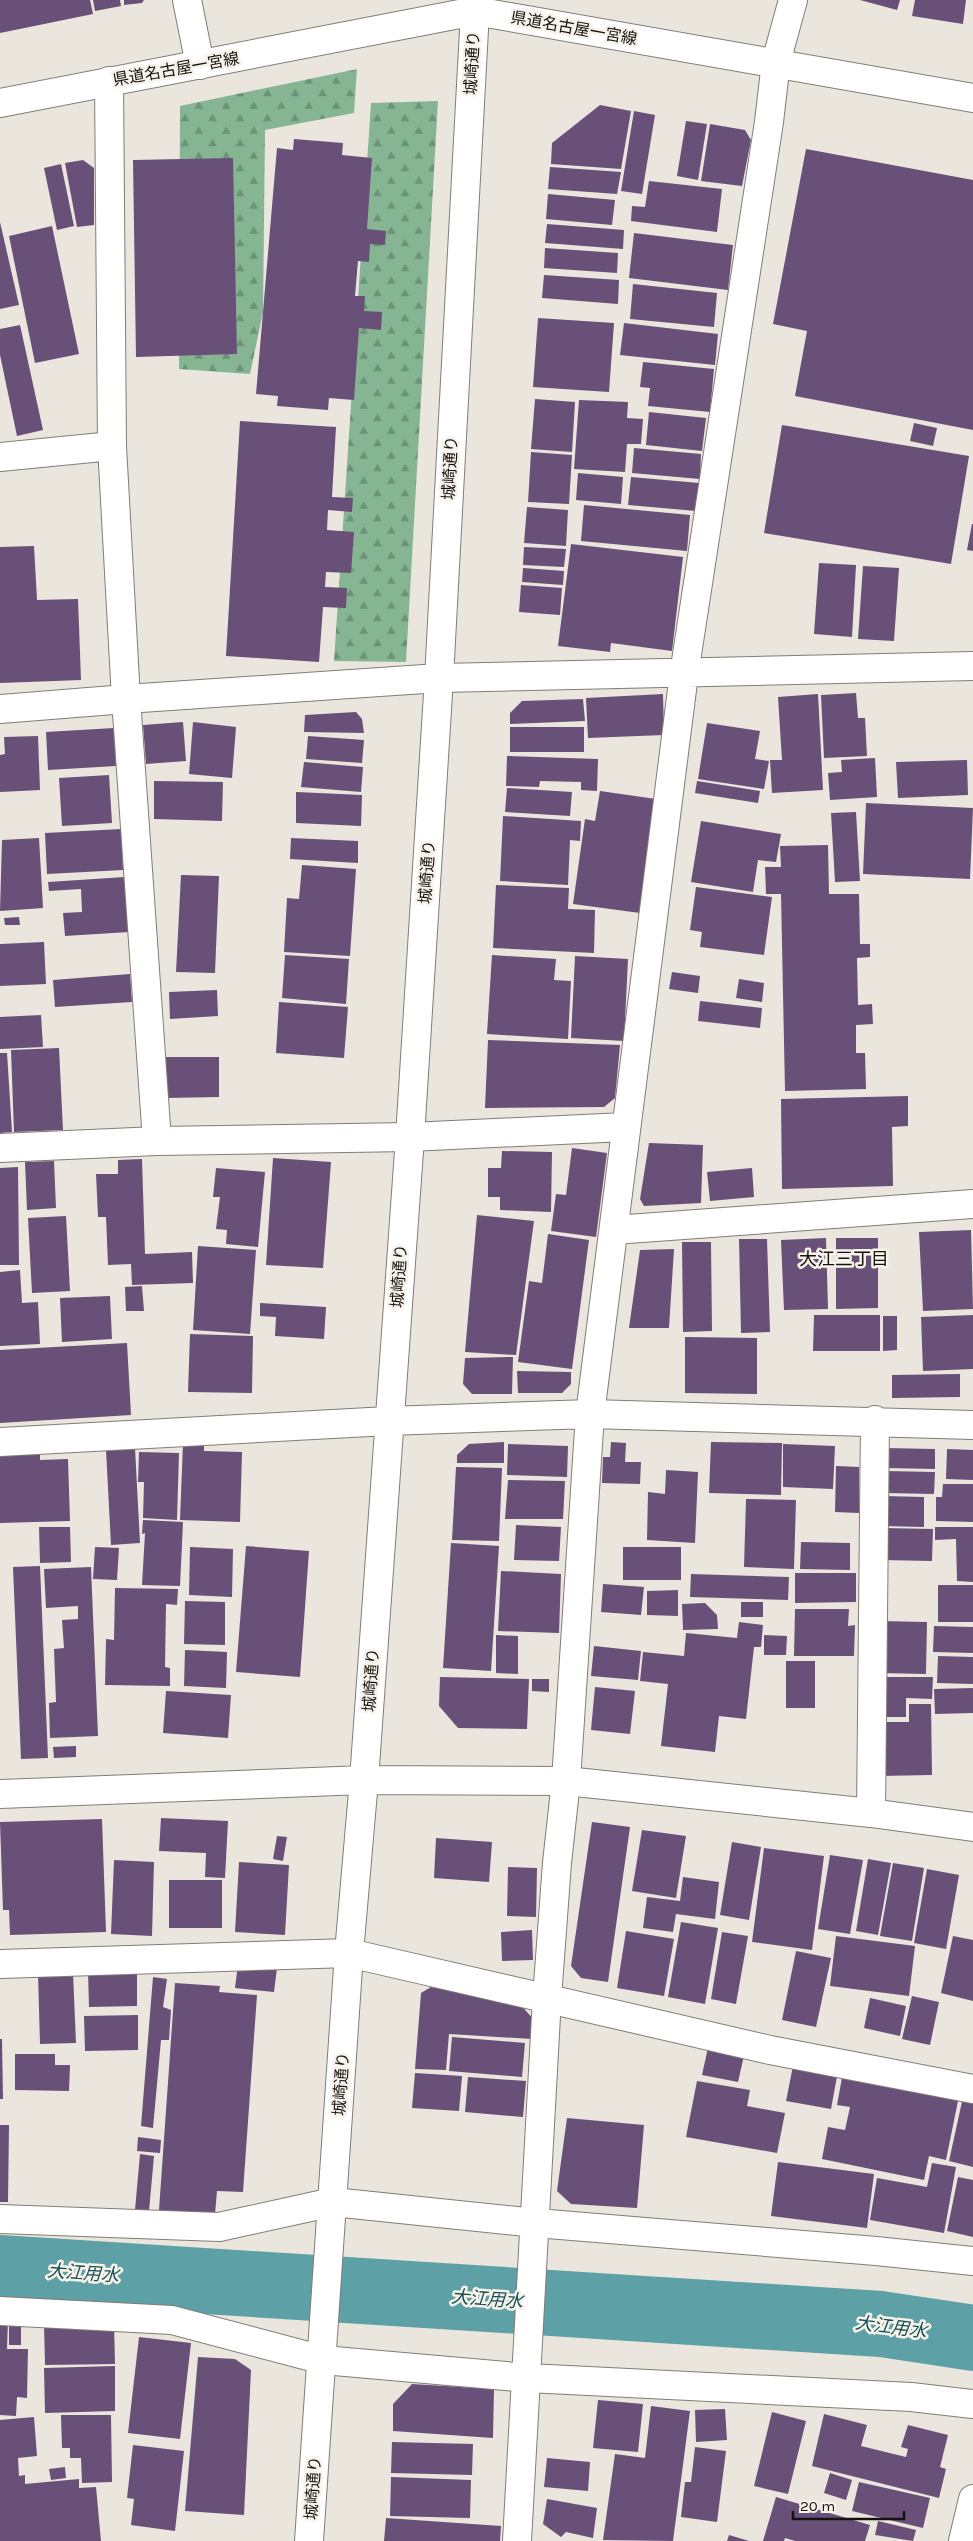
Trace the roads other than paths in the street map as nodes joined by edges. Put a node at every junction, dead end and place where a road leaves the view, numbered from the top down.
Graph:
1 (187, 0) edge
2 (793, 0) edge
3 (475, 5) edge
4 (776, 62) junction
5 (200, 65) junction
6 (109, 81) junction
7 (973, 98) edge
8 (0, 103) edge
9 (112, 446) junction
10 (0, 457) edge
11 (973, 666) edge
12 (684, 674) junction
13 (439, 678) junction
14 (126, 699) junction
15 (0, 709) edge
16 (625, 1128) junction
17 (410, 1137) junction
18 (157, 1141) junction
19 (0, 1148) edge
20 (973, 1204) edge
21 (614, 1230) junction
22 (590, 1414) junction
23 (875, 1420) junction
24 (388, 1421) junction
25 (973, 1424) edge
26 (0, 1442) edge
27 (364, 1780) junction
28 (566, 1782) junction
29 (0, 1794) edge
30 (871, 1813) junction
31 (973, 1826) edge
32 (349, 1953) junction
33 (0, 1964) edge
34 (547, 1998) junction
35 (973, 2089) edge
36 (333, 2202) junction
37 (0, 2219) edge
38 (536, 2222) junction
39 (973, 2261) edge
40 (0, 2311) edge
41 (323, 2360) junction
42 (528, 2378) junction
43 (973, 2404) edge
44 (973, 2499) edge
45 (309, 2541) edge
46 (517, 2541) edge
47 (963, 2541) edge

1 - 5 street
2 - 4 street
3 - 4 street, 県道名古屋一宮線
3 - 5 street, 県道名古屋一宮線
3 - 13 street, 城崎通り
4 - 7 street, 県道名古屋一宮線
4 - 12 street
5 - 6 street, 県道名古屋一宮線
6 - 8 street, 県道名古屋一宮線
6 - 9 street
9 - 10 street
9 - 14 street
11 - 12 street
12 - 13 street
12 - 16 street
13 - 14 street
13 - 17 street, 城崎通り
14 - 15 street
14 - 18 street
16 - 17 street
16 - 21 street
17 - 18 street
17 - 24 street, 城崎通り
18 - 19 street
20 - 21 street
21 - 22 street
22 - 23 street
22 - 24 street
22 - 28 street
23 - 25 street
23 - 30 street
24 - 26 street
24 - 27 street, 城崎通り
27 - 28 street
27 - 29 street
27 - 32 street, 城崎通り
28 - 30 street
28 - 34 street
30 - 31 street
32 - 33 street
32 - 34 street
32 - 36 street, 城崎通り
34 - 35 street
34 - 38 street
36 - 37 street
36 - 38 street
36 - 41 street, 城崎通り
38 - 39 street
38 - 42 street
40 - 41 street
41 - 42 street
41 - 45 street, 城崎通り
42 - 43 street
42 - 46 street
44 - 47 street

